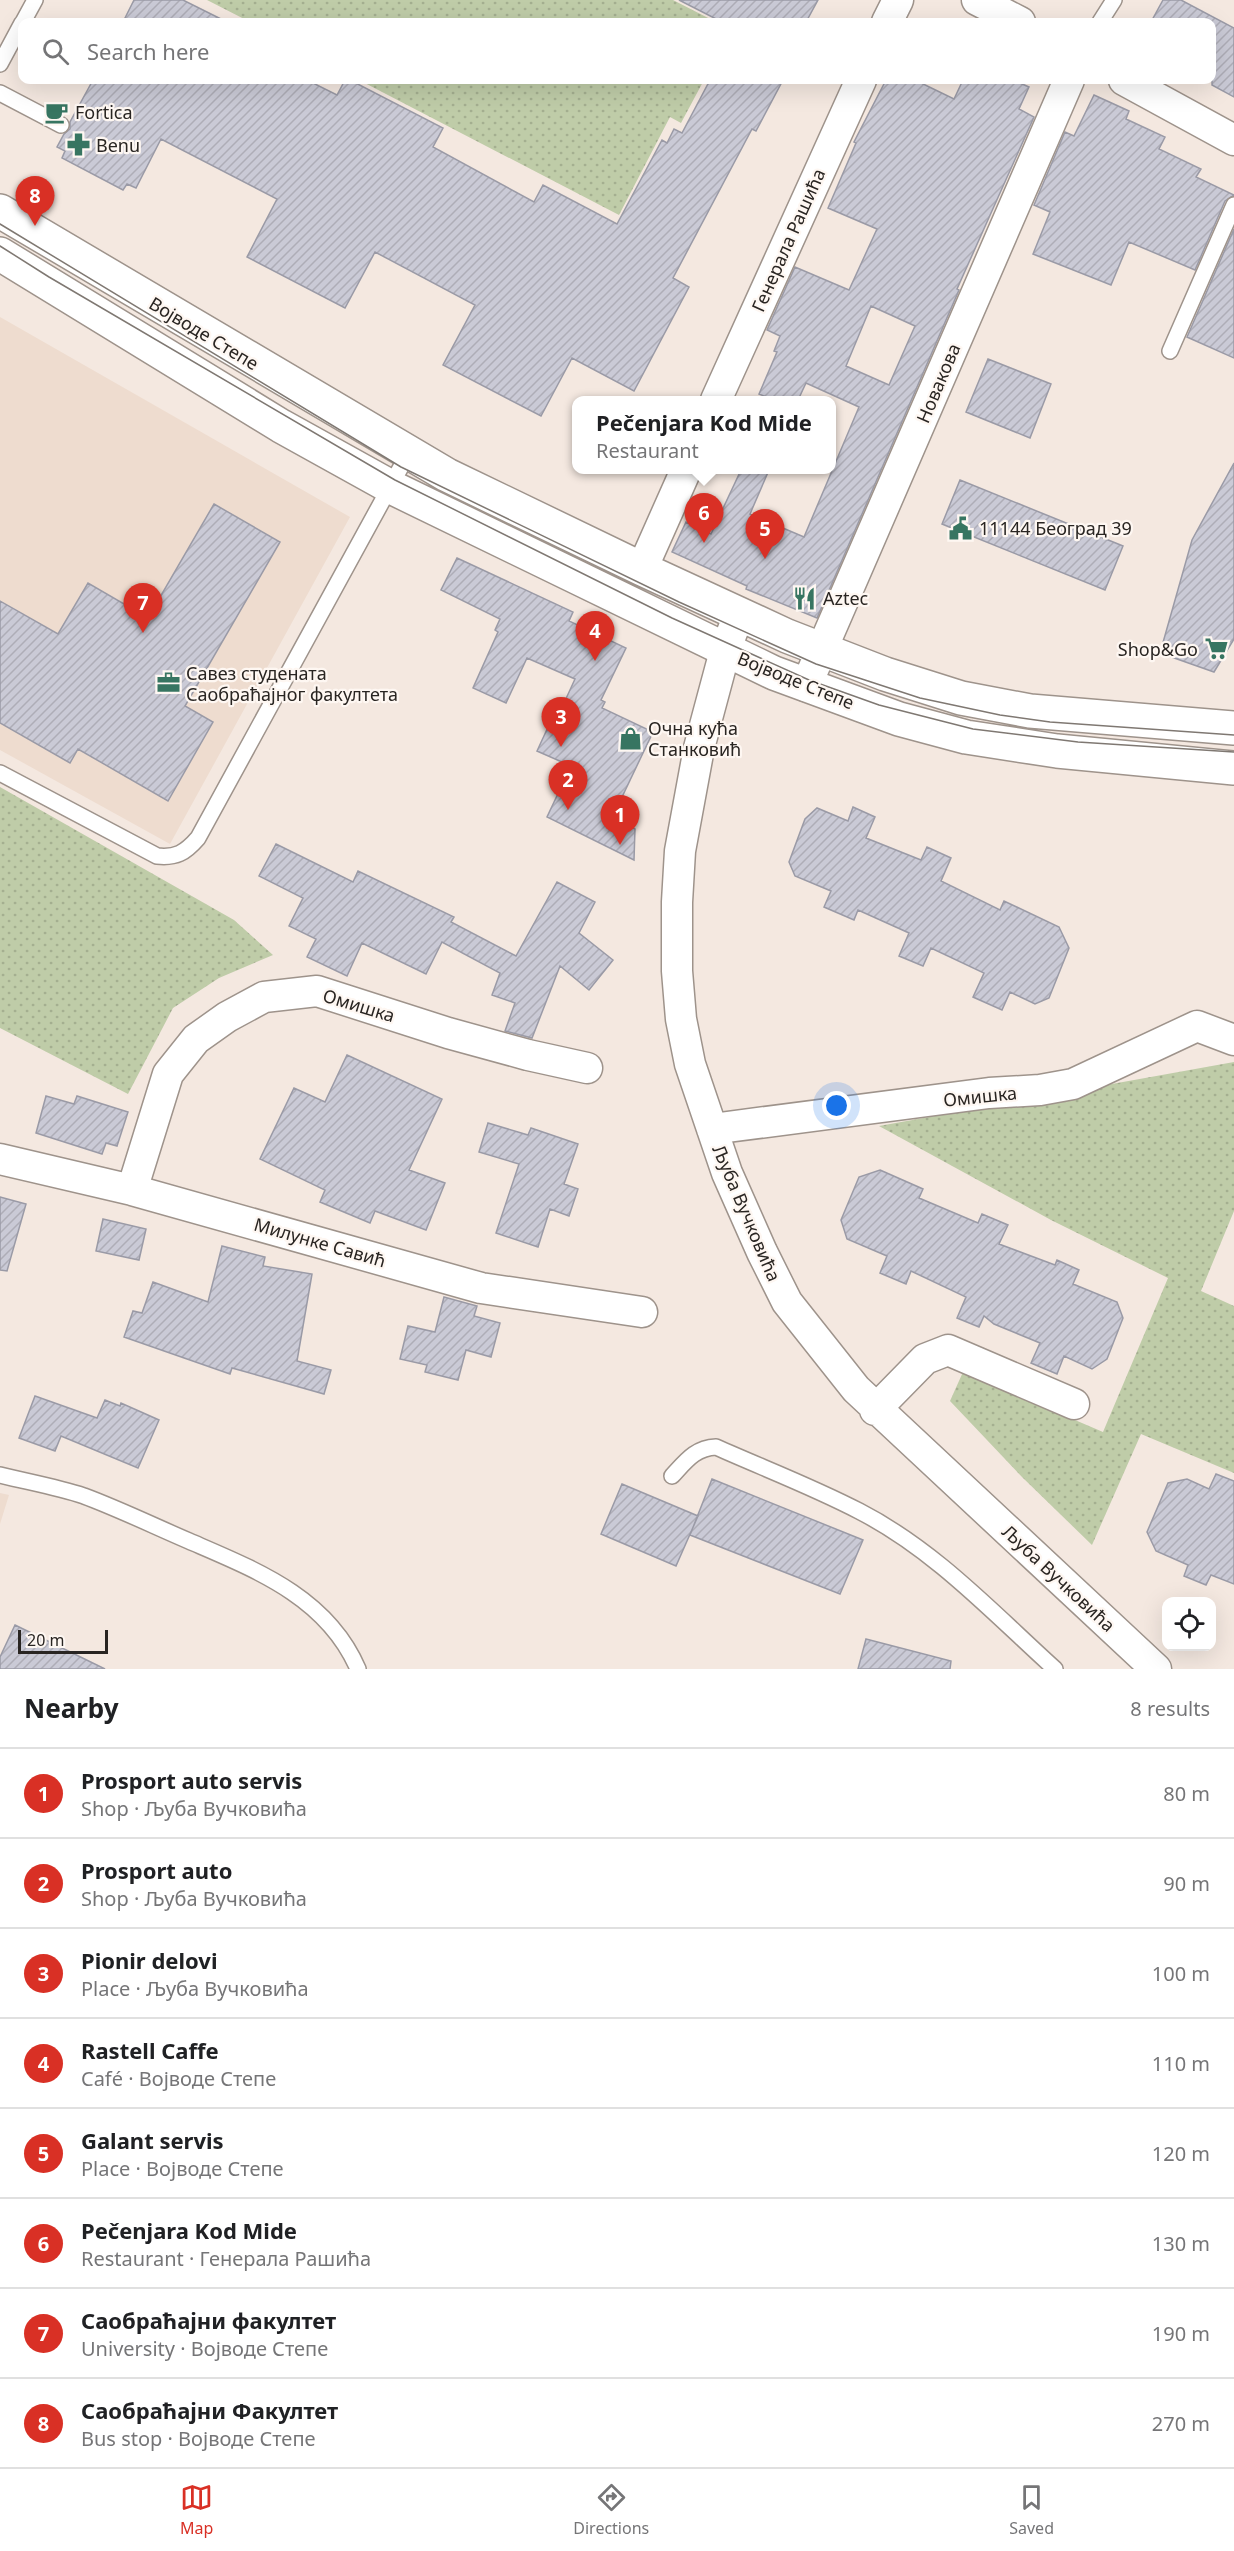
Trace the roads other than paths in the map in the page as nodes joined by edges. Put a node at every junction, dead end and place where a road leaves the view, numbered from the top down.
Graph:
1 (35, 0) edge
2 (898, 0) edge
3 (977, 0) edge
4 (1114, 0) edge
5 (26, 18) edge
6 (889, 18) edge
7 (1012, 18) edge
8 (1103, 18) edge
9 (18, 32) edge
10 (0, 64) edge
11 (859, 84) edge
12 (1067, 84) edge
13 (1131, 84) edge
14 (0, 93) edge
15 (61, 125) dead end
16 (1234, 140) edge
17 (1234, 206) edge
18 (0, 211) edge
19 (1, 258) edge
20 (1170, 351) dead end
21 (718, 396) edge
22 (408, 454) junction
23 (684, 474) edge
24 (391, 487) junction
25 (642, 569) junction
26 (739, 614) junction
27 (822, 650) junction
28 (726, 651) junction
29 (806, 686) junction
30 (1234, 728) edge
31 (1234, 768) edge
32 (0, 773) edge
33 (1234, 1040) edge
34 (586, 1068) dead end
35 (712, 1129) junction
36 (0, 1159) edge
37 (132, 1190) junction
38 (642, 1312) dead end
39 (1074, 1404) dead end
40 (875, 1410) junction
41 (0, 1475) edge
42 (672, 1476) dead end
43 (358, 1669) edge
44 (1055, 1669) edge
45 (1156, 1669) edge

1 - 5 lane
2 - 6 street
3 - 7 street
4 - 8 lane
9 - 10 lane
11 - 21 street, Генерала Рашића
12 - 27 street, Новакова
13 - 16 street
14 - 15 lane
17 - 20 lane
18 - 22 main road, Војводе Степе
19 - 24 main road, Војводе Степе
22 - 24 lane
22 - 25 main road, Војводе Степе
23 - 25 street
24 - 28 main road, Војводе Степе
24 - 32 lane
25 - 26 main road, Војводе Степе
26 - 27 main road, Војводе Степе
26 - 28 street, Љуба Вучковића
27 - 29 street, Новакова
27 - 30 main road, Војводе Степе
28 - 29 main road, Војводе Степе
28 - 35 street, Љуба Вучковића
29 - 31 main road, Војводе Степе
33 - 35 street, Омишка
34 - 37 street, Омишка
35 - 40 street, Љуба Вучковића
36 - 37 street, Милунке Савић
37 - 38 street, Милунке Савић
39 - 40 street
40 - 45 street, Љуба Вучковића
41 - 43 lane
42 - 44 lane

